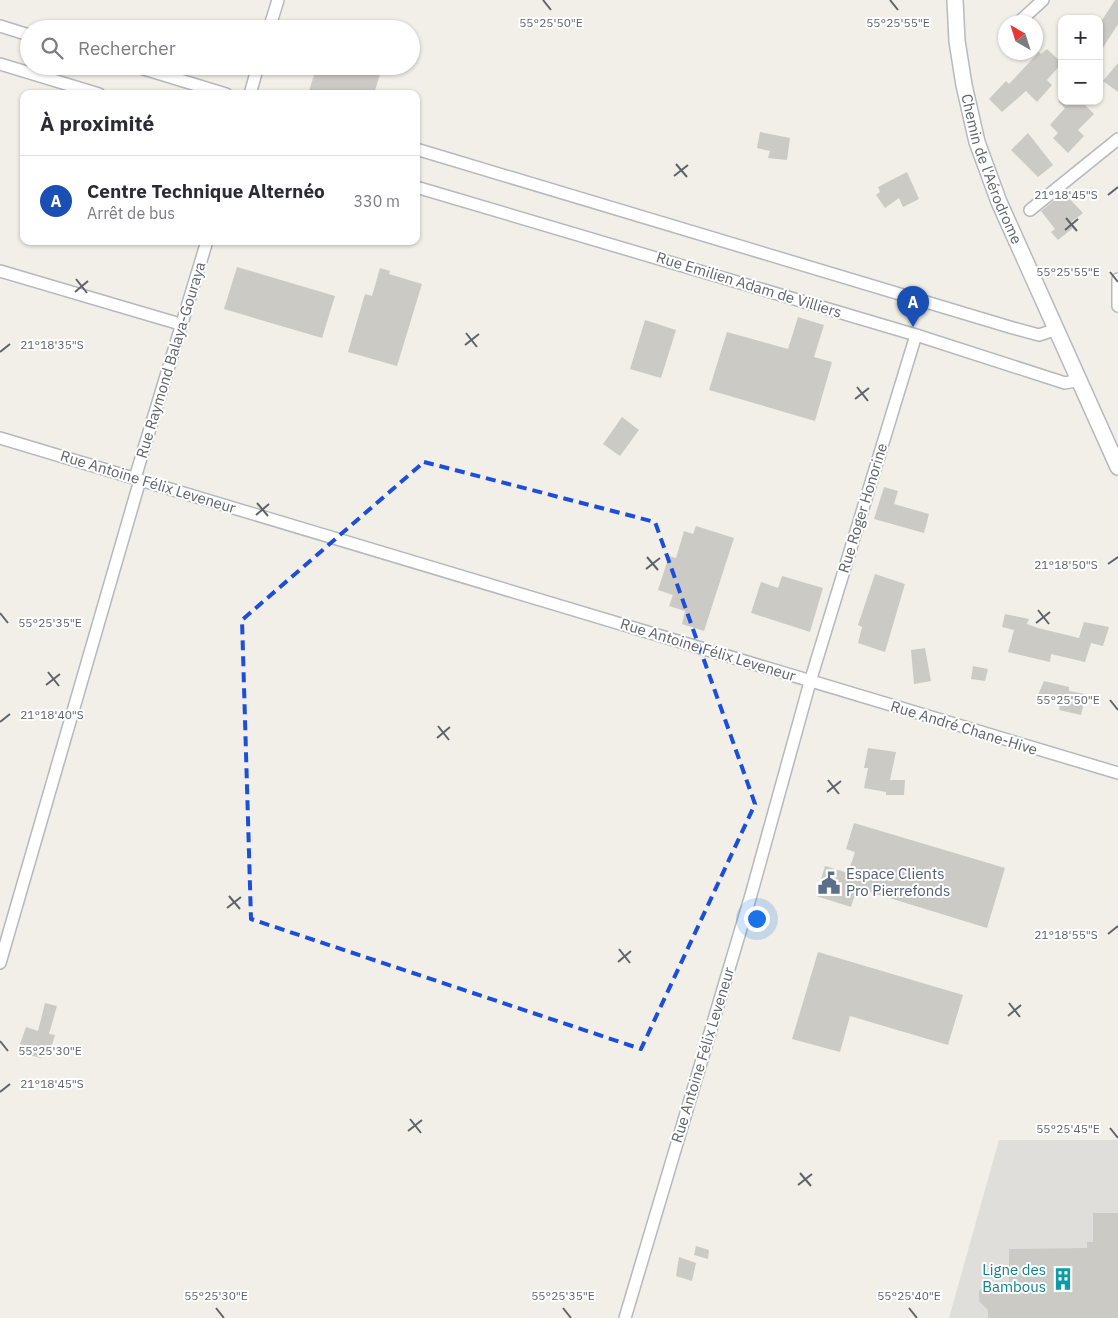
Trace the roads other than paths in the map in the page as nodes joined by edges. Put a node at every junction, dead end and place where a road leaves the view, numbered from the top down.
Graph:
1 (278, 0) edge
2 (955, 0) edge
3 (1043, 0) edge
4 (1027, 15) edge
5 (272, 20) edge
6 (0, 26) edge
7 (20, 32) edge
8 (0, 64) edge
9 (20, 70) edge
10 (36, 75) edge
11 (164, 75) edge
12 (255, 75) edge
13 (86, 90) edge
14 (213, 90) edge
15 (251, 90) edge
16 (1118, 139) edge
17 (420, 151) edge
18 (420, 188) edge
19 (1030, 210) dead end
20 (206, 245) edge
21 (0, 271) edge
22 (1118, 279) edge
23 (1118, 306) edge
24 (180, 324) junction
25 (1057, 329) junction
26 (916, 335) junction
27 (1080, 380) junction
28 (0, 438) edge
29 (1118, 467) edge
30 (137, 479) junction
31 (810, 682) junction
32 (1118, 773) edge
33 (0, 963) edge
34 (625, 1318) edge

1 - 5 street
2 - 25 main road, Chemin de l'Aérodrome
3 - 4 street
6 - 7 street
8 - 9 street
10 - 13 street
11 - 14 street
12 - 15 street
16 - 19 street
17 - 25 street
18 - 26 street, Rue Emilien Adam de Villiers
20 - 24 street, Rue Raymond Balaya-Gouraya
21 - 24 street
22 - 23 street
24 - 30 street, Rue Raymond Balaya-Gouraya
25 - 27 main road, Chemin de l'Aérodrome
26 - 27 street, Rue Emilien Adam de Villiers
26 - 31 street, Rue Roger Honorine
27 - 29 main road, Chemin de l'Aérodrome
28 - 30 street, Rue Antoine Félix Leveneur
30 - 31 street, Rue Antoine Félix Leveneur
30 - 33 street, Rue Raymond Balaya-Gouraya
31 - 32 street, Rue André Chane-Hive
31 - 34 street, Rue Antoine Félix Leveneur

